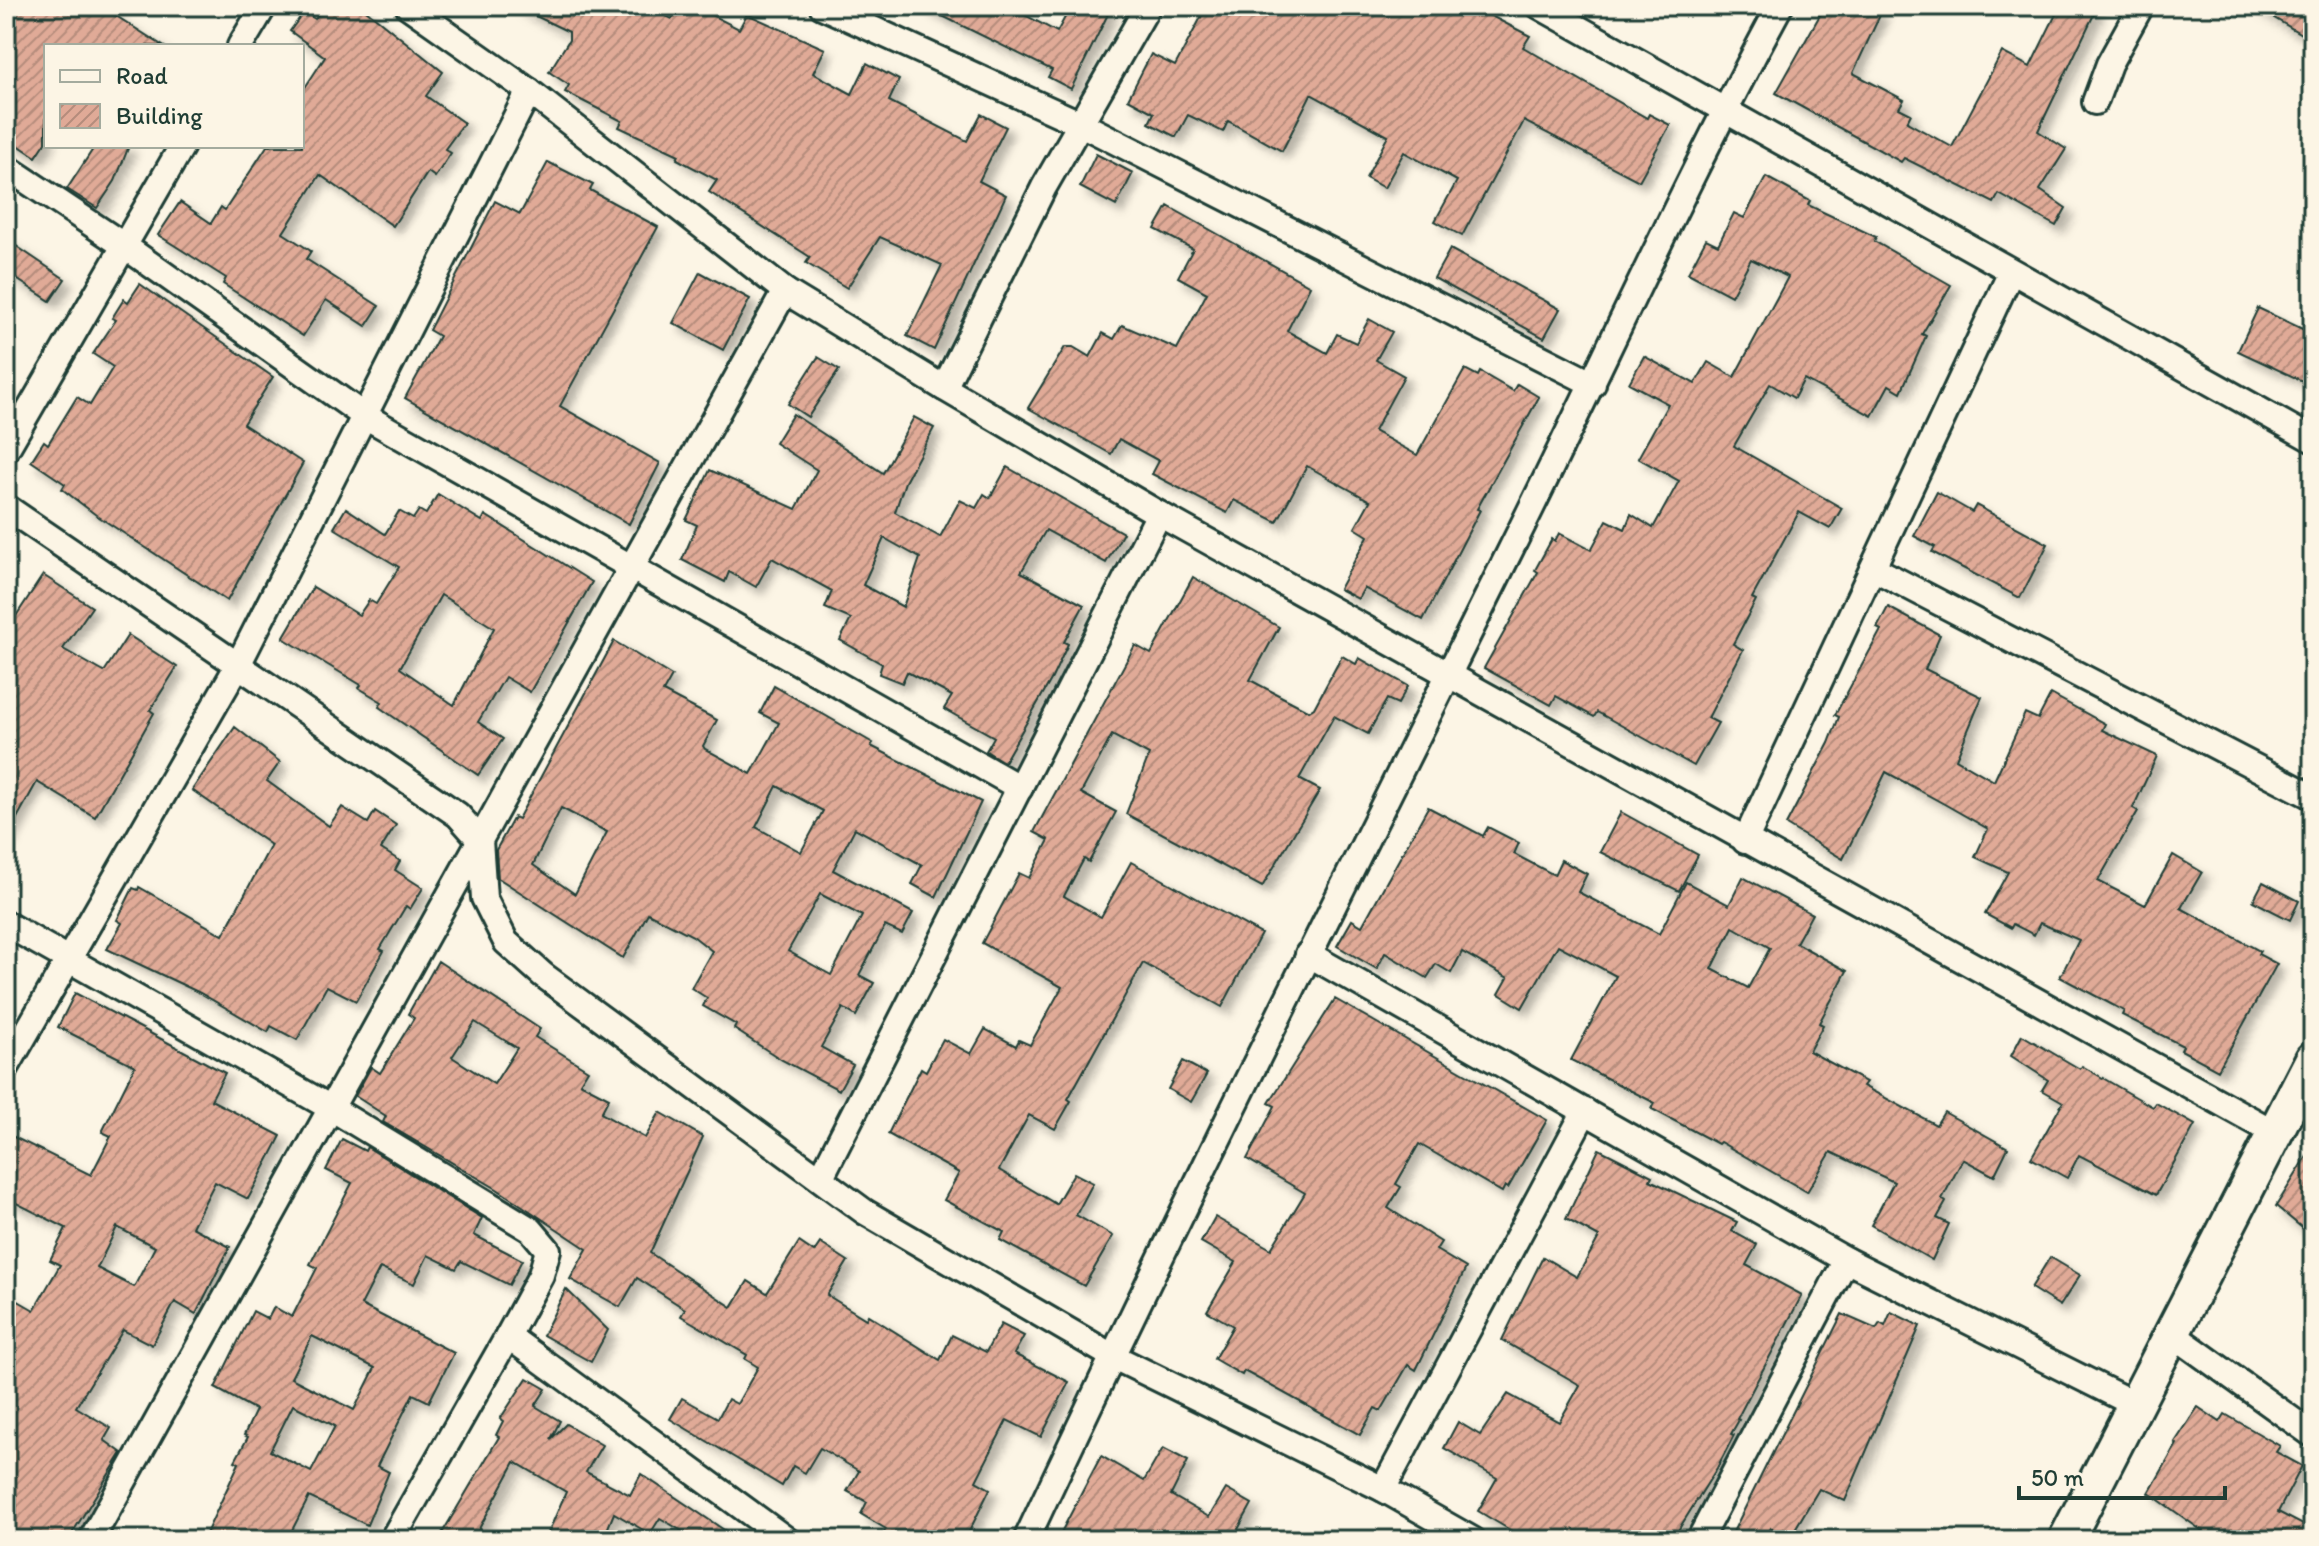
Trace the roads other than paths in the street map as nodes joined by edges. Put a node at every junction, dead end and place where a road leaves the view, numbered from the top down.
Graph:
1 (264, 6) edge
2 (408, 6) edge
3 (822, 6) edge
4 (1148, 6) edge
5 (1539, 6) edge
6 (1780, 6) edge
7 (2141, 6) edge
8 (241, 44) edge
9 (529, 91) junction
10 (2095, 102) dead end
11 (1723, 110) junction
12 (1079, 123) junction
13 (181, 148) edge
14 (6, 167) edge
15 (123, 245) junction
16 (2011, 272) junction
17 (785, 291) junction
18 (1593, 384) junction
19 (944, 388) junction
20 (363, 415) junction
21 (2313, 440) edge
22 (6, 450) edge
23 (6, 507) edge
24 (1159, 514) junction
25 (633, 565) junction
26 (1873, 568) junction
27 (238, 665) junction
28 (1449, 674) junction
29 (1020, 788) junction
30 (2313, 797) edge
31 (480, 840) junction
32 (1745, 841) junction
33 (6, 924) edge
34 (1308, 954) junction
35 (68, 957) junction
36 (2313, 1059) edge
37 (6, 1068) edge
38 (331, 1108) junction
39 (1585, 1111) junction
40 (2277, 1134) junction
41 (821, 1177) junction
42 (1846, 1260) junction
43 (2171, 1333) junction
44 (508, 1336) junction
45 (1112, 1356) junction
46 (2136, 1405) junction
47 (2313, 1435) edge
48 (1383, 1489) junction
49 (772, 1536) edge
50 (91, 1540) edge
51 (392, 1540) edge
52 (1026, 1540) edge
53 (1473, 1540) edge
54 (1699, 1540) edge
55 (2066, 1540) edge

1 - 8 street
2 - 9 street
3 - 12 street
4 - 12 street
5 - 11 street
6 - 11 street
7 - 10 street
9 - 17 street
9 - 20 street
11 - 16 street
11 - 18 street
12 - 18 street
12 - 19 street
13 - 15 street
14 - 15 street
15 - 20 street
15 - 22 street
16 - 21 street
16 - 26 street
17 - 19 street
17 - 25 street
18 - 28 street
19 - 24 street
20 - 25 street
20 - 27 street
23 - 27 street
24 - 28 street
24 - 29 street
25 - 29 street
25 - 31 street
26 - 30 street
26 - 32 street
27 - 31 street
27 - 35 street
28 - 32 street
28 - 34 street
29 - 41 street
31 - 38 street
31 - 41 street
32 - 40 street
33 - 35 street
34 - 39 street
34 - 45 street
35 - 37 street
35 - 38 street
36 - 40 street
38 - 44 street
38 - 50 street
39 - 42 street
39 - 48 street
40 - 43 street
41 - 45 street
42 - 46 street
42 - 54 street
43 - 46 street
43 - 47 street
44 - 49 street
44 - 51 street
45 - 48 street
45 - 52 street
46 - 55 street
48 - 53 street

